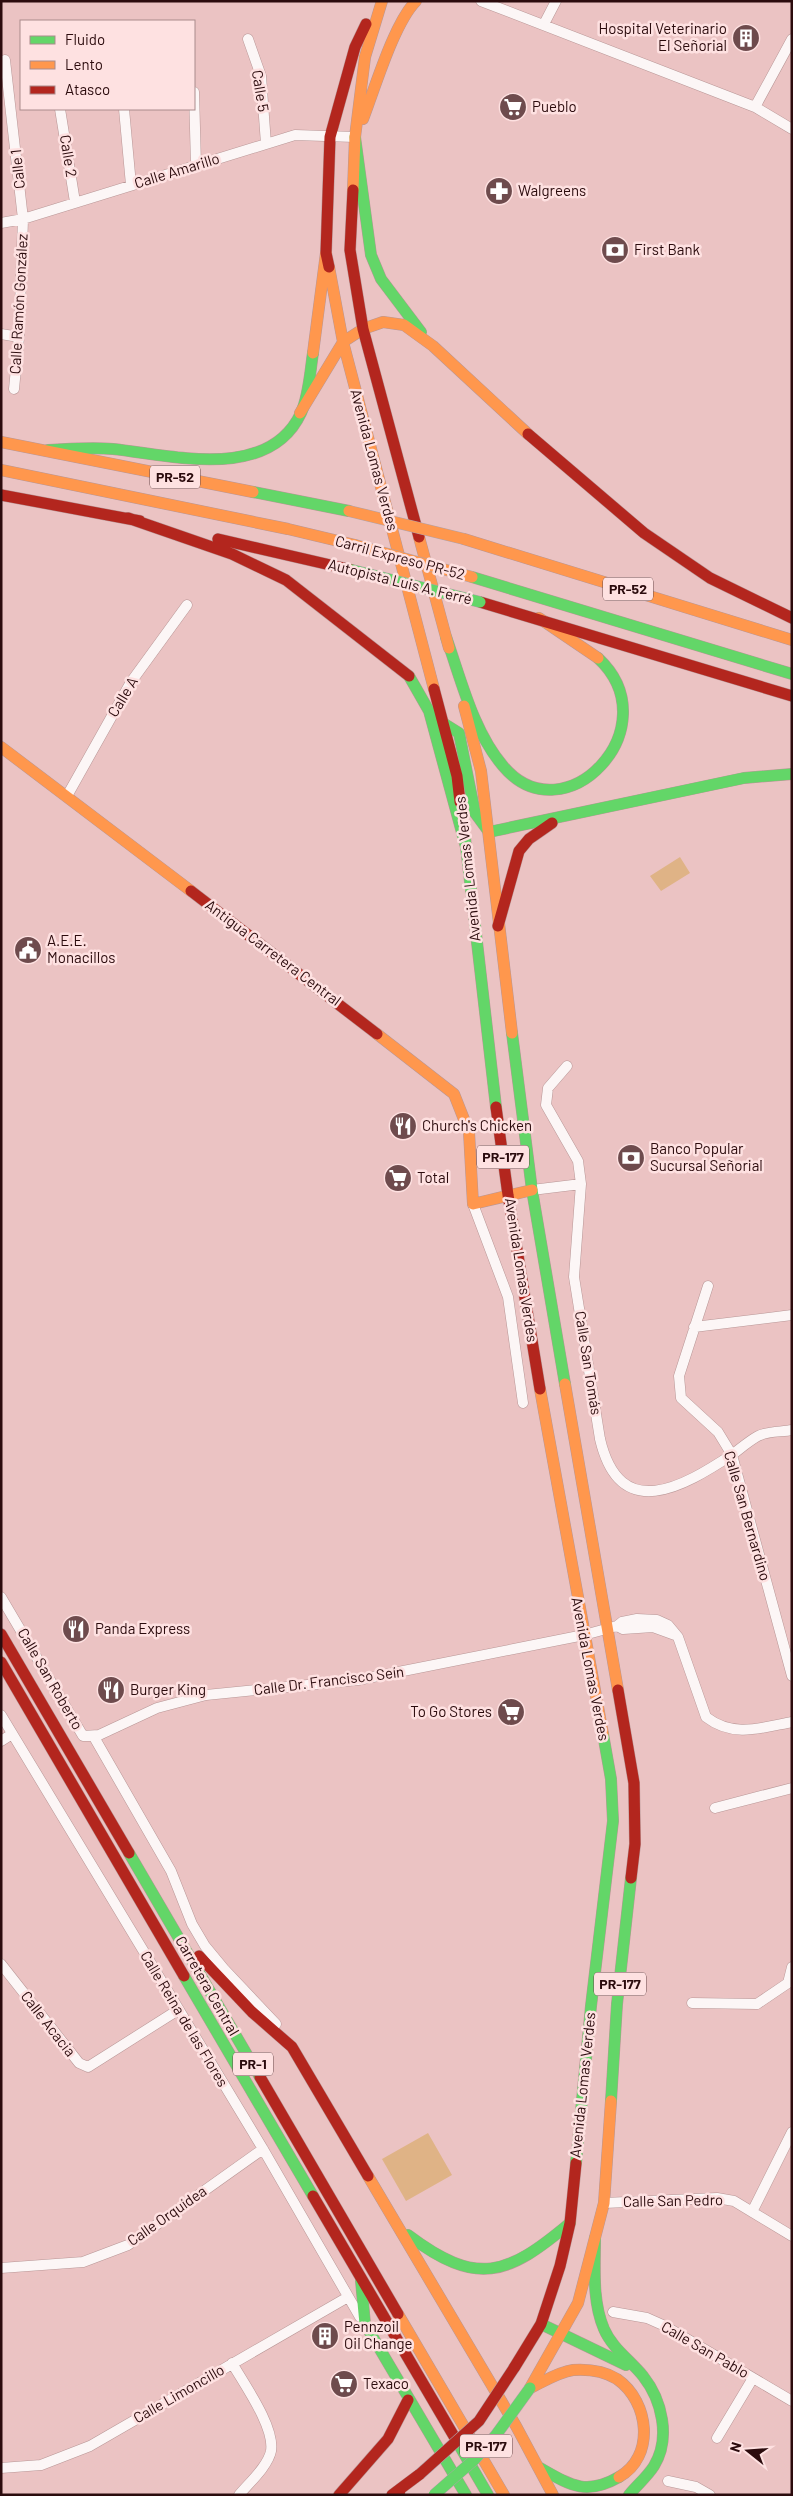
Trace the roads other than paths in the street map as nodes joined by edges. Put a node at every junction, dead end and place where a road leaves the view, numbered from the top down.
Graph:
1 (377, 1) edge
2 (382, 1) edge
3 (416, 1) edge
4 (481, 1) edge
5 (556, 1) edge
6 (544, 24) junction
7 (248, 39) dead end
8 (792, 39) edge
9 (5, 60) dead end
10 (755, 107) junction
11 (60, 110) edge
12 (124, 110) edge
13 (194, 110) edge
14 (792, 128) edge
15 (356, 137) junction
16 (330, 138) junction
17 (266, 144) junction
18 (196, 165) junction
19 (131, 185) junction
20 (75, 202) junction
21 (23, 219) junction
22 (1, 223) edge
23 (326, 253) junction
24 (363, 329) junction
25 (1, 334) edge
26 (19, 337) junction
27 (343, 342) junction
28 (433, 346) junction
29 (14, 389) dead end
30 (300, 413) junction
31 (1, 442) edge
32 (48, 450) junction
33 (1, 470) edge
34 (1, 495) edge
35 (128, 518) junction
36 (187, 604) dead end
37 (539, 618) junction
38 (792, 618) edge
39 (446, 637) junction
40 (792, 640) edge
41 (792, 674) edge
42 (792, 696) edge
43 (443, 723) junction
44 (1, 747) edge
45 (792, 774) edge
46 (67, 796) junction
47 (562, 816) junction
48 (489, 832) junction
49 (466, 851) junction
50 (498, 926) junction
51 (567, 1066) dead end
52 (581, 1184) junction
53 (532, 1190) junction
54 (508, 1194) junction
55 (473, 1204) junction
56 (708, 1286) dead end
57 (792, 1315) edge
58 (694, 1327) junction
59 (523, 1403) dead end
60 (792, 1430) edge
61 (732, 1455) junction
62 (1, 1597) edge
63 (613, 1628) junction
64 (1, 1634) edge
65 (584, 1635) junction
66 (1, 1662) edge
67 (792, 1676) edge
68 (1, 1715) edge
69 (792, 1722) edge
70 (12, 1734) junction
71 (83, 1736) joint
72 (94, 1737) junction
73 (1, 1741) edge
74 (792, 1788) edge
75 (715, 1808) dead end
76 (169, 1921) junction
77 (1, 1964) edge
78 (792, 1967) edge
79 (790, 1984) edge
80 (692, 2003) dead end
81 (178, 2010) junction
82 (292, 2047) junction
83 (792, 2132) edge
84 (263, 2149) junction
85 (604, 2203) junction
86 (752, 2212) junction
87 (570, 2223) junction
88 (398, 2227) junction
89 (792, 2236) edge
90 (595, 2238) junction
91 (1, 2268) edge
92 (360, 2275) junction
93 (348, 2297) junction
94 (613, 2312) dead end
95 (365, 2324) junction
96 (541, 2324) junction
97 (562, 2333) junction
98 (232, 2363) junction
99 (635, 2368) junction
100 (754, 2378) junction
101 (530, 2388) junction
102 (408, 2400) junction
103 (792, 2401) edge
104 (717, 2438) dead end
105 (536, 2466) junction
106 (1, 2468) edge
107 (668, 2481) dead end
108 (397, 2493) edge
109 (239, 2495) edge
110 (339, 2495) edge
111 (434, 2495) edge
112 (466, 2495) edge
113 (488, 2495) edge
114 (504, 2495) edge
115 (554, 2495) edge
116 (629, 2495) edge
117 (710, 2495) edge

1 - 16 main road, Avenida Lomas Verdes / PR-177
2 - 15 main road, Avenida Lomas Verdes / PR-177
3 - 15 main road
4 - 6 street
5 - 6 street
6 - 10 street
7 - 17 street, Calle 5
8 - 10 street
9 - 21 street, Calle 1
10 - 14 street
11 - 20 street, Calle 2
12 - 19 street
13 - 18 street
15 - 16 street, Calle Amarillo
15 - 24 main road, Avenida Lomas Verdes / PR-177
15 - 28 main road
16 - 17 street, Calle Amarillo
16 - 23 main road, Avenida Lomas Verdes / PR-177
17 - 18 street, Calle Amarillo
18 - 19 street, Calle Amarillo
19 - 20 street, Calle Amarillo
20 - 21 street, Calle Amarillo
21 - 22 street, Calle Amarillo
21 - 26 street, Calle Ramón González
23 - 27 main road, Avenida Lomas Verdes / PR-177
23 - 30 main road
24 - 27 main road
24 - 28 main road
24 - 39 main road, Avenida Lomas Verdes / PR-177
25 - 26 street
26 - 29 street, Calle Ramón González
27 - 30 main road
27 - 43 main road, Avenida Lomas Verdes / PR-177
28 - 38 main road
30 - 32 main road
31 - 32 main road, PR-52
32 - 40 main road, PR-52, bridge
33 - 41 main road, Carril Expreso PR-52, bridge
34 - 35 main road, Autopista Luis A. Ferré
35 - 37 main road, Autopista Luis A. Ferré, bridge
35 - 49 main road
36 - 46 street, Calle A
37 - 39 main road
37 - 42 main road, Autopista Luis A. Ferré
39 - 48 main road, Avenida Lomas Verdes / PR-177
43 - 48 main road
43 - 49 main road, Avenida Lomas Verdes / PR-177
44 - 46 main road, Antigua Carretera Central
45 - 47 main road
46 - 55 main road, Antigua Carretera Central
47 - 48 main road
47 - 50 main road
48 - 50 main road, Avenida Lomas Verdes / PR-177
49 - 54 main road, Avenida Lomas Verdes / PR-177
50 - 53 main road, Avenida Lomas Verdes / PR-177
51 - 52 street, Calle San Tomás
52 - 53 street
52 - 61 street, Calle San Tomás
53 - 54 main road
53 - 63 main road, Avenida Lomas Verdes / PR-177
54 - 55 main road
54 - 65 main road, Avenida Lomas Verdes / PR-177
55 - 59 street
56 - 58 street, Calle San Bernardino
57 - 58 street
58 - 61 street, Calle San Bernardino
60 - 61 street, Calle San Tomás
61 - 67 street, Calle San Bernardino
62 - 71 street, Calle San Roberto
63 - 65 street, Calle Dr. Francisco Seín
63 - 69 street, Calle Dr. Francisco Seín
63 - 85 main road, Avenida Lomas Verdes / PR-177
64 - 76 main road, Carretera Central / PR-1
65 - 72 street, Calle Dr. Francisco Seín
65 - 87 main road, Avenida Lomas Verdes / PR-177
66 - 92 main road, Carretera Central / PR-1
68 - 70 street, Calle Reina de las Flores
70 - 73 street
70 - 81 street, Calle Reina de las Flores
71 - 72 street, Calle Dr. Francisco Seín
72 - 82 street
74 - 75 street
76 - 82 main road
76 - 114 main road, Carretera Central / PR-1
77 - 81 street, Calle Acacia
78 - 79 street
79 - 80 street
81 - 84 street, Calle Reina de las Flores
82 - 88 main road
83 - 86 street
84 - 91 street, Calle Orquídea
84 - 93 street, Calle Reina de las Flores
85 - 86 street, Calle San Pedro
85 - 90 main road, Avenida Lomas Verdes / PR-177
86 - 89 street, Calle San Pedro
87 - 88 main road
87 - 96 main road, Avenida Lomas Verdes / PR-177
88 - 105 main road
90 - 97 main road, Avenida Lomas Verdes / PR-177
90 - 99 main road
92 - 95 main road
92 - 113 main road, Carretera Central / PR-1
93 - 95 street, Calle Reina de las Flores
93 - 98 street, Calle Limoncillo
94 - 100 street, Calle San Pablo
95 - 102 main road
96 - 97 main road
96 - 108 main road, Avenida Lomas Verdes / PR-177, bridge
97 - 99 main road
97 - 101 main road, Avenida Lomas Verdes / PR-177
98 - 106 street, Calle Limoncillo
98 - 109 street
99 - 116 main road
100 - 103 street, Calle San Pablo
100 - 104 street
101 - 105 main road
101 - 111 main road, Avenida Lomas Verdes / PR-177, bridge
102 - 110 main road
102 - 112 main road
105 - 115 main road
107 - 117 street

